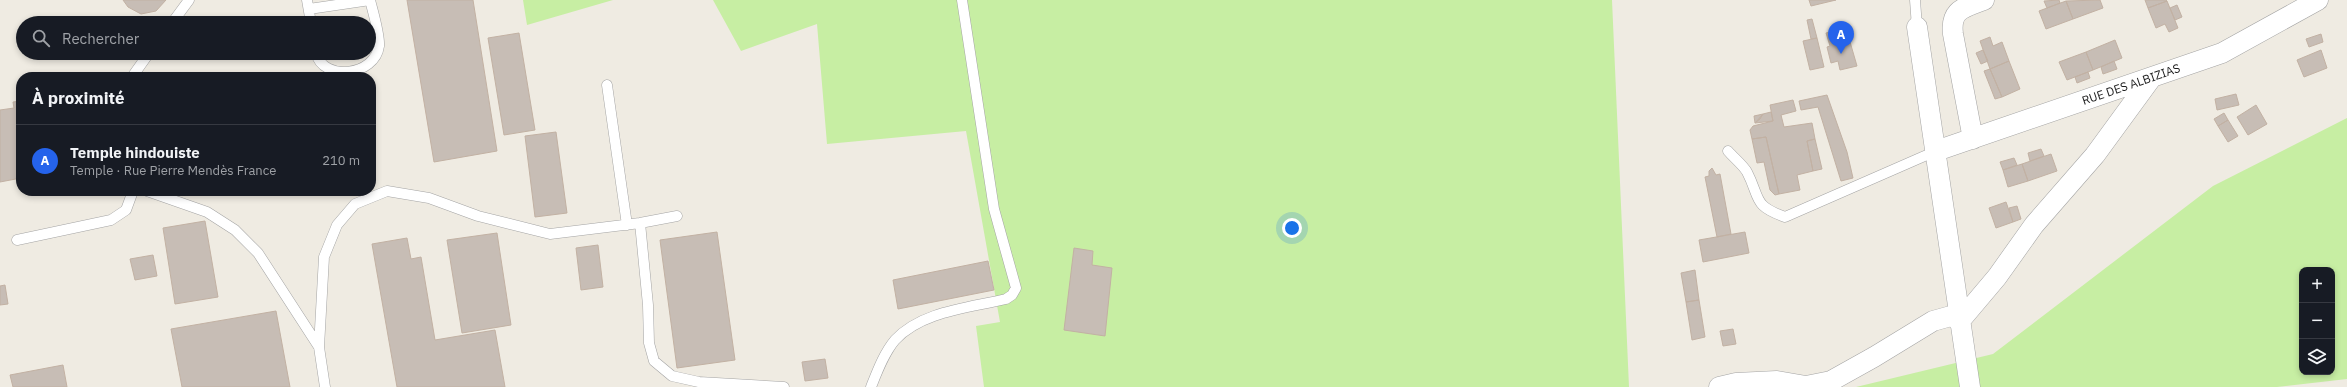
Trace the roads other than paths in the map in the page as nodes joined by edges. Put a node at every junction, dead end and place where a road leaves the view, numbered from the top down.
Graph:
1 (190, 0) edge
2 (370, 0) edge
3 (962, 0) edge
4 (1914, 0) edge
5 (1984, 0) edge
6 (2318, 0) edge
7 (308, 5) edge
8 (177, 16) edge
9 (310, 16) edge
10 (373, 16) edge
11 (1917, 27) joint
12 (376, 31) edge
13 (376, 52) edge
14 (144, 60) edge
15 (318, 60) edge
16 (372, 60) edge
17 (136, 72) edge
18 (341, 72) edge
19 (341, 72) edge
20 (2152, 77) junction
21 (607, 85) dead end
22 (1973, 139) junction
23 (1936, 151) junction
24 (1728, 152) dead end
25 (376, 195) edge
26 (131, 196) edge
27 (161, 196) edge
28 (373, 196) edge
29 (677, 216) dead end
30 (640, 223) junction
31 (627, 225) junction
32 (17, 240) dead end
33 (1959, 318) junction
34 (318, 347) junction
35 (326, 387) edge
36 (784, 387) edge
37 (871, 387) edge
38 (1719, 387) edge
39 (1970, 387) edge

1 - 8 lane
2 - 7 lane
2 - 10 lane
3 - 37 lane
4 - 11 lane
5 - 22 street
6 - 20 street, RUE DES ALBIZIAS
7 - 9 lane
11 - 23 street
12 - 13 lane
14 - 17 lane
15 - 18 lane
16 - 19 lane
20 - 22 street, RUE DES ALBIZIAS
20 - 33 street
21 - 31 lane
22 - 23 street, RUE DES ALBIZIAS
23 - 24 lane
23 - 33 street
25 - 31 lane
26 - 32 lane
27 - 34 lane
28 - 34 lane
29 - 30 lane
30 - 31 lane
30 - 36 lane
33 - 38 street
33 - 39 street
34 - 35 lane

